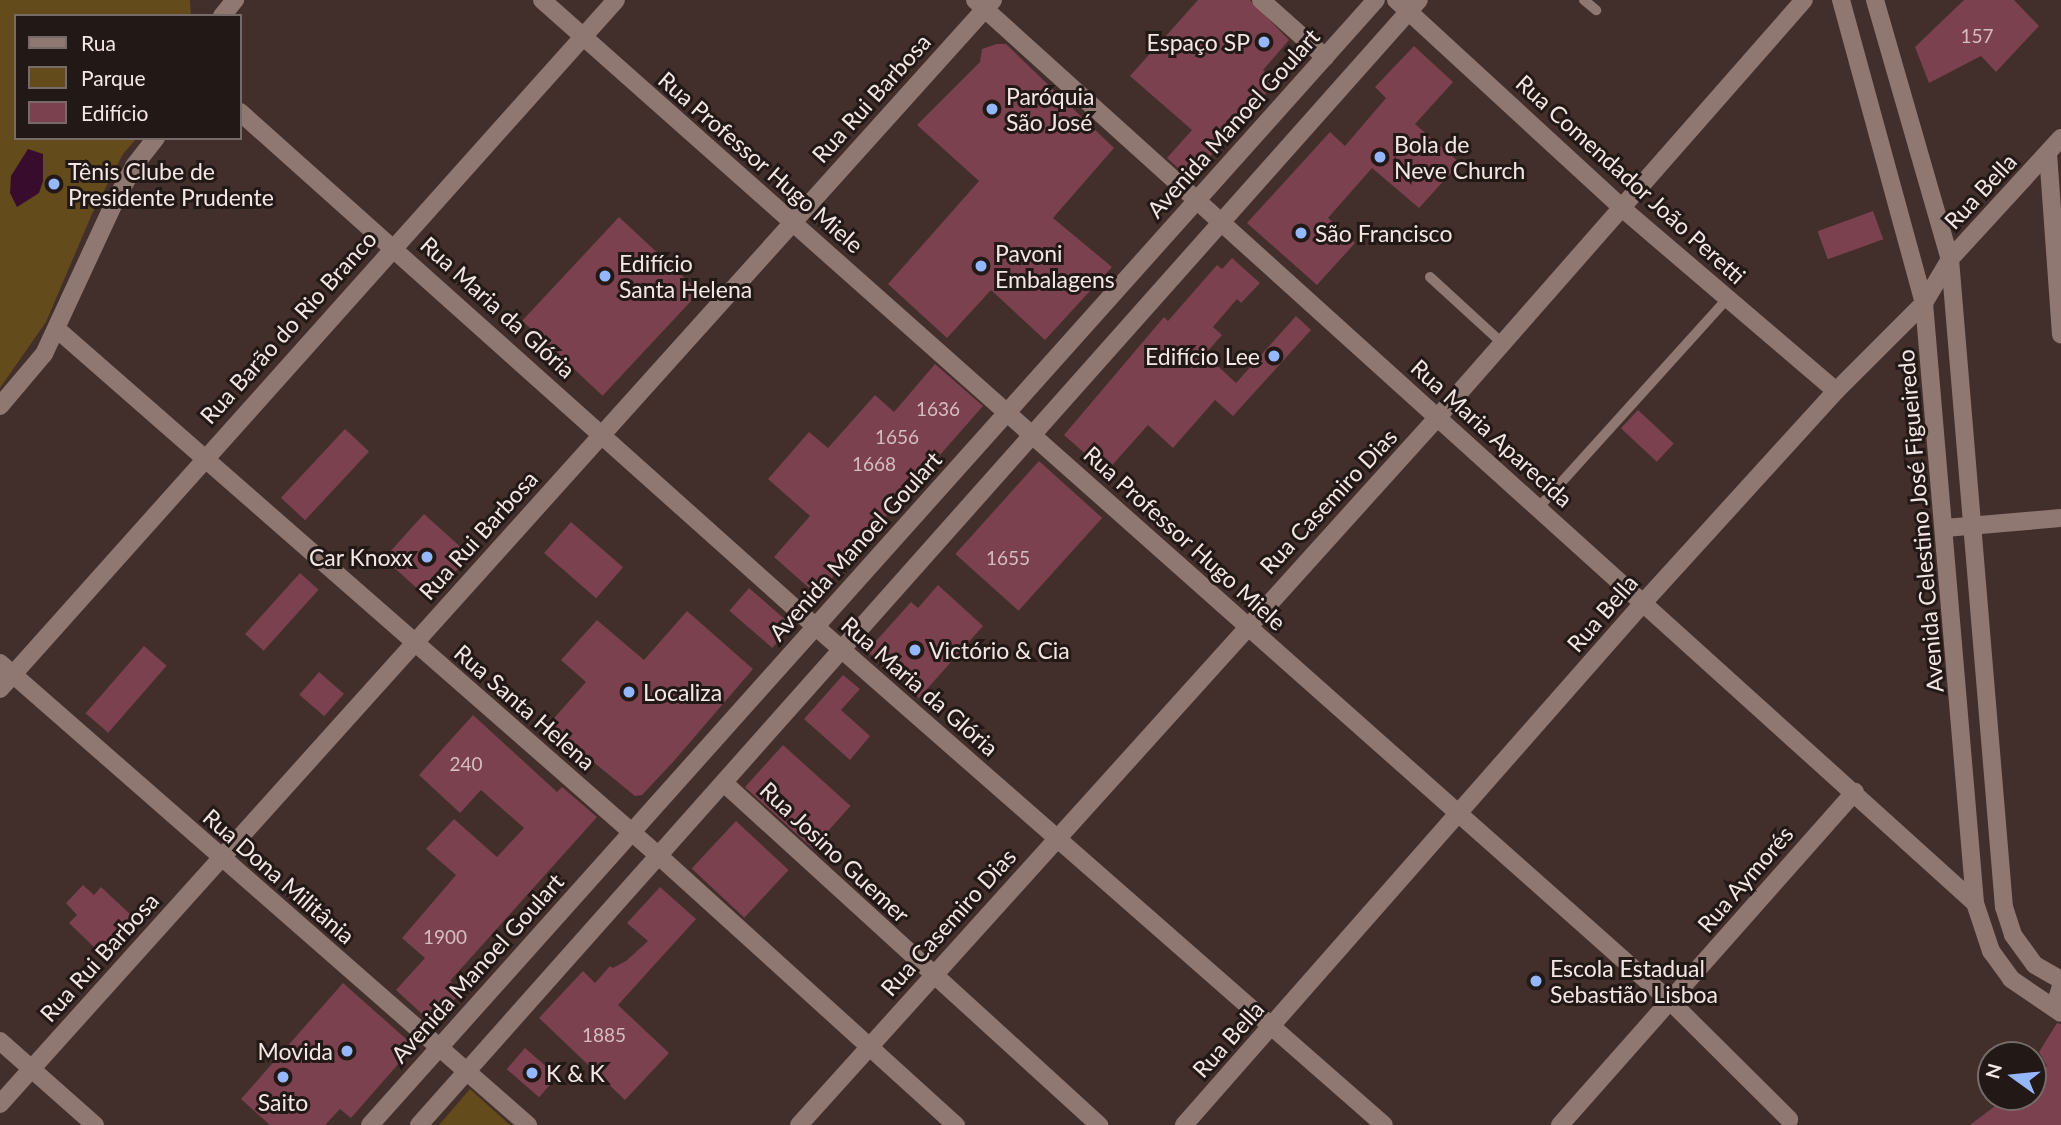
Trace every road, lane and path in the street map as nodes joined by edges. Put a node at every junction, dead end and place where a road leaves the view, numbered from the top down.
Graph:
1 (236, 0) edge
2 (542, 0) edge
3 (616, 0) edge
4 (1261, 0) edge
5 (1376, 0) edge
6 (1584, 0) edge
7 (1804, 0) edge
8 (1841, 0) edge
9 (1875, 0) edge
10 (984, 3) edge
11 (1408, 4) edge
12 (1596, 10) dead end
13 (224, 14) edge
14 (582, 37) junction
15 (1325, 57) junction
16 (242, 114) edge
17 (2061, 138) edge
18 (154, 140) edge
19 (2048, 153) junction
20 (1197, 201) junction
21 (1623, 209) junction
22 (793, 222) junction
23 (1221, 224) junction
24 (393, 246) junction
25 (1950, 260) junction
26 (1430, 277) dead end
27 (1727, 299) junction
28 (1924, 303) junction
29 (58, 330) junction
30 (2061, 335) edge
31 (1503, 344) junction
32 (1836, 391) junction
33 (0, 406) edge
34 (1007, 413) junction
35 (1437, 418) junction
36 (603, 434) junction
37 (1033, 435) junction
38 (203, 460) junction
39 (1539, 507) junction
40 (2061, 518) edge
41 (1972, 526) junction
42 (1945, 528) junction
43 (1643, 603) junction
44 (1246, 625) junction
45 (817, 627) junction
46 (414, 642) junction
47 (843, 650) junction
48 (6, 669) edge
49 (0, 689) edge
50 (724, 783) junction
51 (1855, 792) junction
52 (1459, 814) junction
53 (632, 832) junction
54 (1056, 838) junction
55 (659, 856) junction
56 (221, 858) junction
57 (1975, 903) junction
58 (933, 976) junction
59 (2061, 980) edge
60 (2061, 987) edge
61 (1670, 1001) junction
62 (2057, 1010) edge
63 (1270, 1029) junction
64 (0, 1041) edge
65 (438, 1047) junction
66 (869, 1047) junction
67 (32, 1069) junction
68 (467, 1073) junction
69 (0, 1104) edge
70 (1789, 1119) dead end
71 (95, 1125) edge
72 (370, 1125) edge
73 (419, 1125) edge
74 (527, 1125) edge
75 (799, 1125) edge
76 (956, 1125) edge
77 (1099, 1125) edge
78 (1184, 1125) edge
79 (1384, 1125) edge
80 (1560, 1125) edge

1 - 13 street
2 - 14 street, Rua Professor Hugo Miele
3 - 14 street, Rua Barão do Rio Branco
4 - 15 street
5 - 15 street, Avenida Manoel Goulart
6 - 12 lane
7 - 21 street, Rua Casemiro Dias
8 - 28 street, Avenida Celestino José Figueiredo
9 - 25 street
10 - 20 street, Rua Maria Aparecida
10 - 22 street, Rua Rui Barbosa
11 - 21 street, Rua Comendador João Peretti
11 - 23 street
14 - 22 street, Rua Professor Hugo Miele
14 - 24 street, Rua Barão do Rio Branco
15 - 20 street, Avenida Manoel Goulart
16 - 24 street, Rua Maria da Glória
17 - 19 street, Rua Bella
18 - 29 street
19 - 25 street, Rua Bella
19 - 30 street
20 - 23 street, Rua Maria Aparecida
20 - 34 street, Avenida Manoel Goulart
21 - 27 street, Rua Comendador João Peretti
21 - 31 street, Rua Casemiro Dias
22 - 34 street, Rua Professor Hugo Miele
22 - 36 street, Rua Rui Barbosa
23 - 35 street, Rua Maria Aparecida
23 - 37 street
24 - 36 street, Rua Maria da Glória
24 - 38 street, Rua Barão do Rio Branco
25 - 28 street, Rua Bella
25 - 41 street
26 - 31 lane
27 - 32 street, Rua Comendador João Peretti
27 - 39 lane
28 - 32 street, Rua Bella
28 - 42 street, Avenida Celestino José Figueiredo
29 - 33 street
29 - 38 street, Rua Santa Helena
31 - 35 street, Rua Casemiro Dias
32 - 43 street, Rua Bella
34 - 37 street, Rua Professor Hugo Miele
34 - 45 street, Avenida Manoel Goulart
35 - 39 street, Rua Maria Aparecida
35 - 44 street, Rua Casemiro Dias
36 - 45 street, Rua Maria da Glória
36 - 46 street, Rua Rui Barbosa
37 - 44 street, Rua Professor Hugo Miele
37 - 47 street
38 - 46 street, Rua Santa Helena
38 - 48 street, Rua Barão do Rio Branco
39 - 43 street, Rua Maria Aparecida
40 - 41 street
41 - 42 street
41 - 59 street
42 - 57 street, Avenida Celestino José Figueiredo
43 - 51 street, Rua Maria Aparecida
43 - 52 street, Rua Bella
44 - 52 street, Rua Professor Hugo Miele
44 - 54 street, Rua Casemiro Dias
45 - 47 street, Rua Maria da Glória
45 - 53 street, Avenida Manoel Goulart
46 - 53 street, Rua Santa Helena
46 - 56 street, Rua Rui Barbosa
47 - 50 street
47 - 54 street, Rua Maria da Glória
48 - 49 street, Rua Barão do Rio Branco
48 - 56 street, Rua Dona Militânia
50 - 55 street
50 - 58 street, Rua Josino Guemer
51 - 57 street, Rua Maria Aparecida
51 - 61 street, Rua Aymorés
52 - 61 street, Rua Professor Hugo Miele
52 - 63 street, Rua Bella
53 - 55 street, Rua Santa Helena
53 - 65 street, Avenida Manoel Goulart
54 - 58 street, Rua Casemiro Dias
54 - 63 street, Rua Maria da Glória
55 - 66 street, Rua Santa Helena
55 - 68 street
56 - 65 street, Rua Dona Militânia
56 - 67 street, Rua Rui Barbosa
57 - 62 street, Avenida Celestino José Figueiredo
58 - 66 street, Rua Casemiro Dias
58 - 77 street, Rua Josino Guemer
60 - 62 street
61 - 70 street, Rua Professor Hugo Miele
61 - 80 street, Rua Aymorés
63 - 78 street, Rua Bella
63 - 79 street, Rua Maria da Glória
64 - 67 street
65 - 68 street, Rua Dona Militânia
65 - 72 street, Avenida Manoel Goulart
66 - 75 street, Rua Casemiro Dias
66 - 76 street, Rua Santa Helena
67 - 69 street, Rua Rui Barbosa
67 - 71 street
68 - 73 street
68 - 74 street, Rua Dona Militânia

